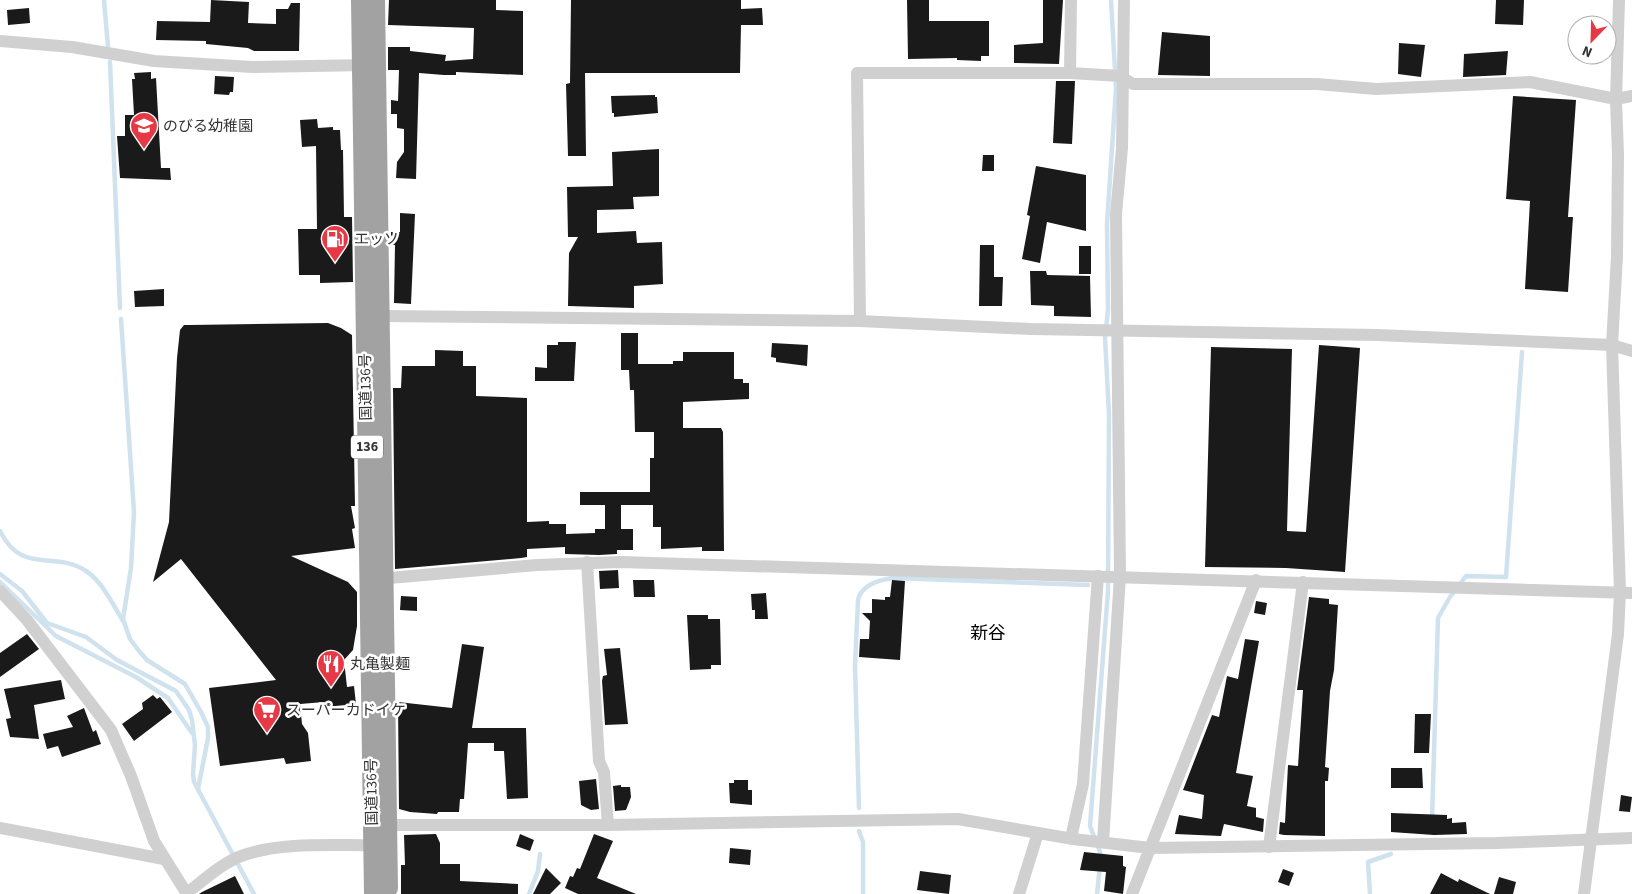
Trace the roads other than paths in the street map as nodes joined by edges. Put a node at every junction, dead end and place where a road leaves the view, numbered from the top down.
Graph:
1 (361, 0) edge
2 (375, 0) edge
3 (1071, 0) edge
4 (1124, 0) edge
5 (1619, 0) edge
6 (0, 41) edge
7 (370, 64) junction
8 (1070, 73) junction
9 (1123, 78) junction
10 (1632, 96) edge
11 (1616, 99) junction
12 (379, 316) junction
13 (860, 321) junction
14 (1118, 331) junction
15 (1612, 346) junction
16 (1632, 351) edge
17 (588, 562) junction
18 (1098, 576) junction
19 (1120, 576) junction
20 (376, 579) junction
21 (1256, 580) junction
22 (1303, 582) junction
23 (0, 591) edge
24 (1626, 592) edge
25 (387, 825) junction
26 (608, 825) junction
27 (0, 828) edge
28 (1038, 833) junction
29 (1632, 838) edge
30 (1077, 839) junction
31 (1591, 841) junction
32 (1103, 842) junction
33 (380, 845) junction
34 (1269, 847) junction
35 (1150, 848) junction
36 (164, 859) junction
37 (187, 894) edge
38 (374, 894) edge
39 (388, 894) edge
40 (1019, 894) edge
41 (1132, 894) edge
42 (1584, 894) edge

1 - 7 highway, 国道136号 / 136
2 - 7 highway, 国道136号 / 136
3 - 8 street
4 - 9 street
5 - 11 street
6 - 7 street
7 - 12 highway, 国道136号 / 136
7 - 20 highway, 国道136号 / 136
8 - 9 street
8 - 13 street
9 - 11 street
9 - 14 street
10 - 11 street
11 - 15 street
12 - 13 street
12 - 20 highway, 国道136号 / 136
13 - 14 street
14 - 15 street
14 - 19 street
15 - 16 street
15 - 24 street
17 - 18 street
17 - 20 street
17 - 26 street
18 - 19 street
18 - 30 street
19 - 21 street
19 - 32 street
20 - 25 highway, 国道136号 / 136
20 - 33 highway, 国道136号 / 136
21 - 22 street
21 - 35 street
22 - 24 street
22 - 34 street
23 - 36 street
24 - 31 street
25 - 26 street
25 - 33 highway, 国道136号 / 136
26 - 28 street
27 - 36 street
28 - 30 street
28 - 40 street
29 - 31 street
30 - 32 street
31 - 34 street
31 - 42 street
32 - 35 street
33 - 37 street
33 - 38 highway, 国道136号 / 136
33 - 39 highway, 国道136号 / 136
34 - 35 street
35 - 41 street
36 - 37 street

